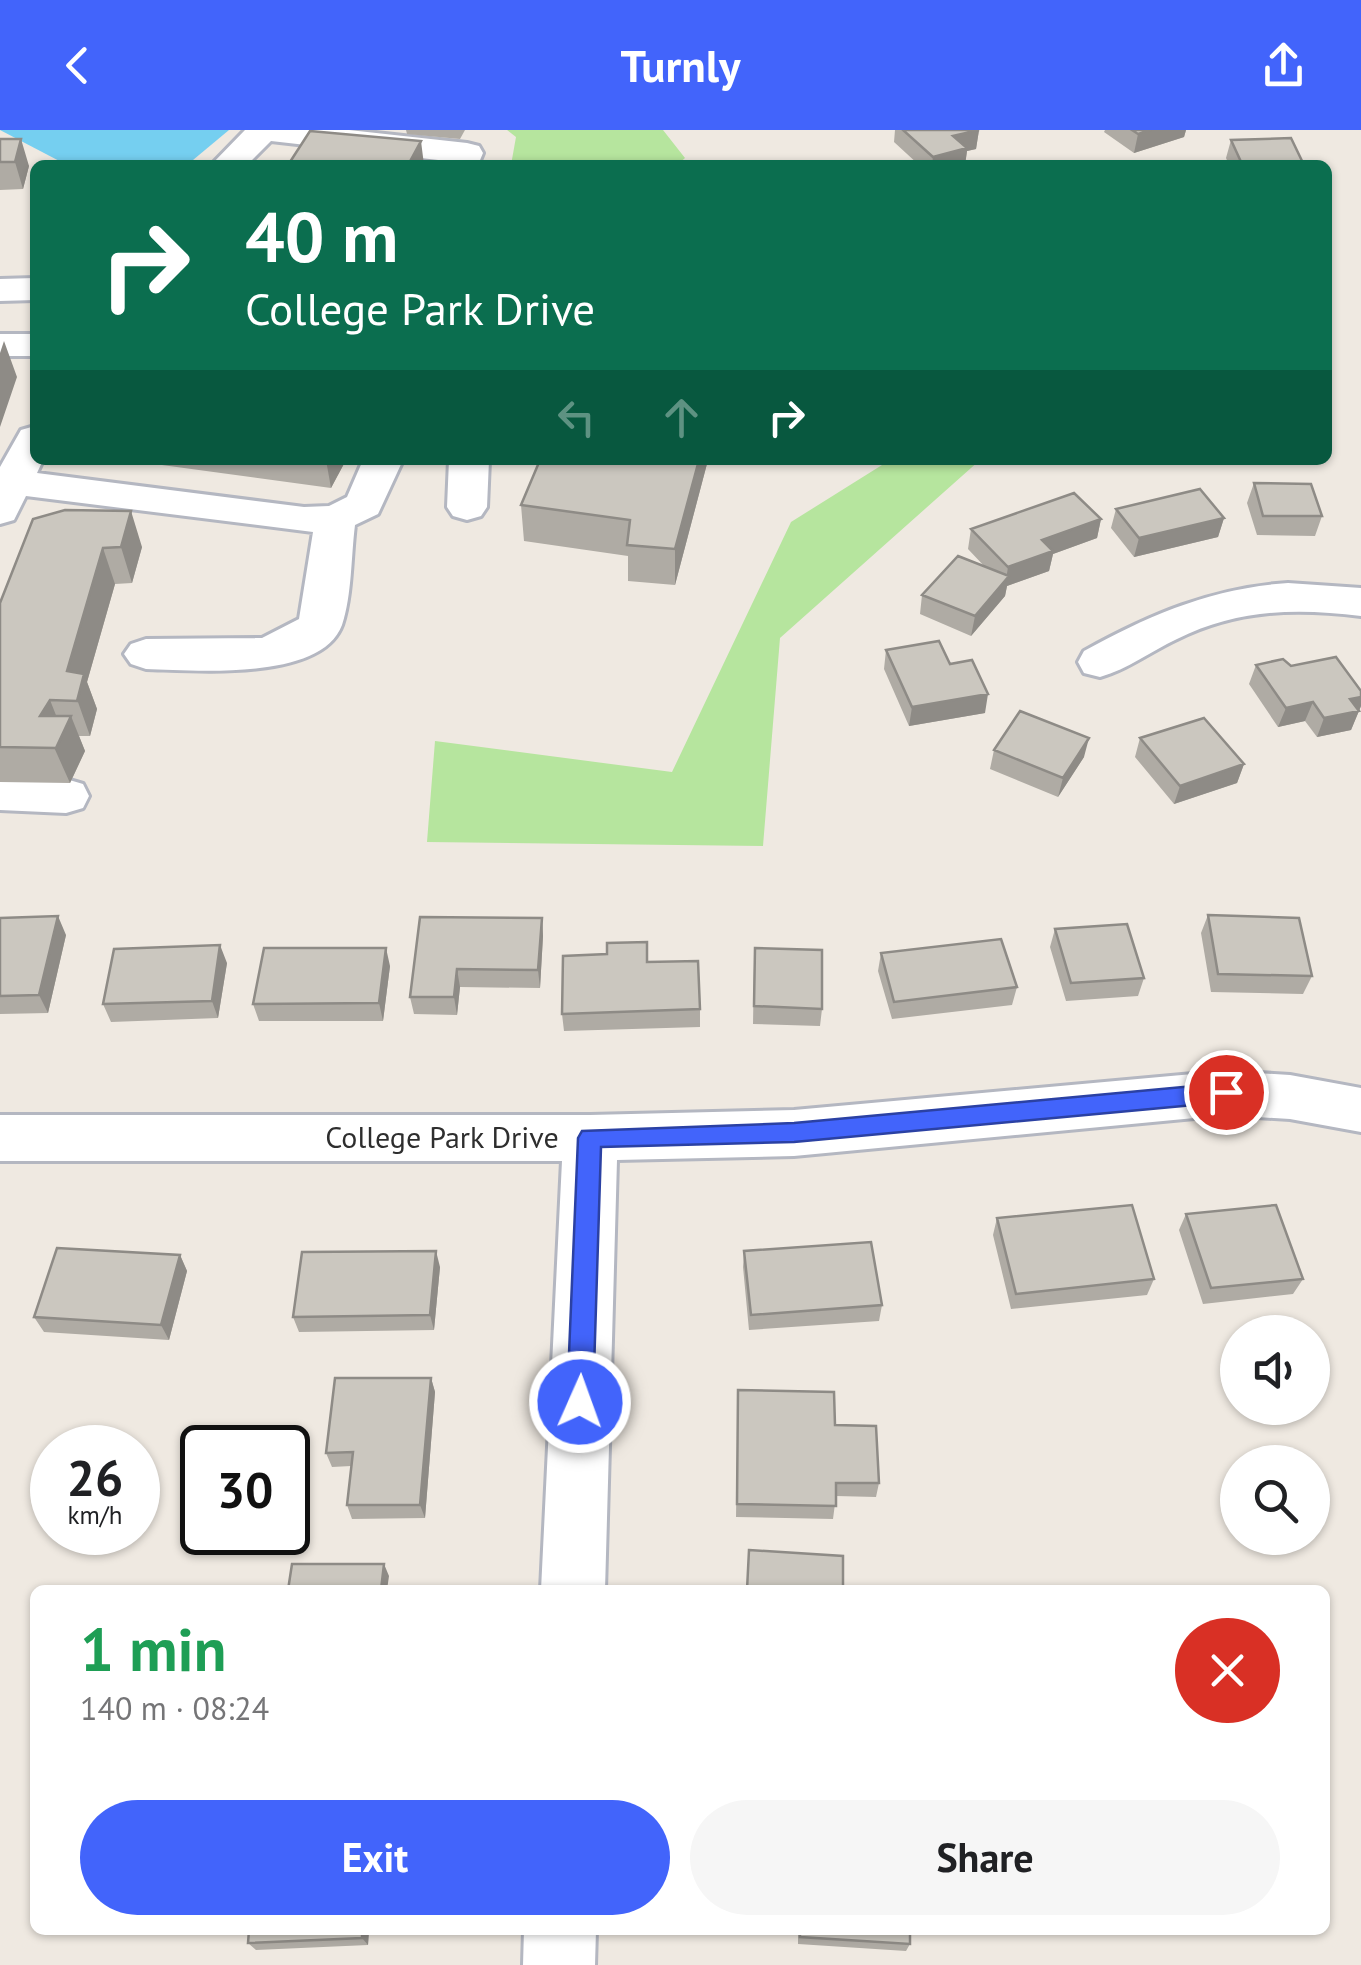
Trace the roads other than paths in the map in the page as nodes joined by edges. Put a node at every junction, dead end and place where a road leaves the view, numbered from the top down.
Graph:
1 (262, 130) edge
2 (233, 160) edge
3 (464, 160) edge
4 (0, 290) edge
5 (30, 290) edge
6 (30, 345) edge
7 (0, 346) edge
8 (30, 447) edge
9 (382, 465) edge
10 (469, 465) edge
11 (4, 492) edge
12 (467, 507) dead end
13 (336, 518) junction
14 (1361, 602) edge
15 (146, 654) dead end
16 (1100, 662) dead end
17 (0, 793) edge
18 (66, 796) dead end
19 (1361, 1110) edge
20 (0, 1138) edge
21 (590, 1138) junction
22 (573, 1585) edge
23 (560, 1935) edge
24 (559, 1965) edge

1 - 2 street
1 - 3 street
4 - 5 street
6 - 7 street
8 - 11 street
9 - 13 street
10 - 12 street
11 - 13 street
13 - 15 street
14 - 16 street
17 - 18 street
19 - 21 street, College Park Drive
20 - 21 street, College Park Drive
21 - 22 street
23 - 24 street

